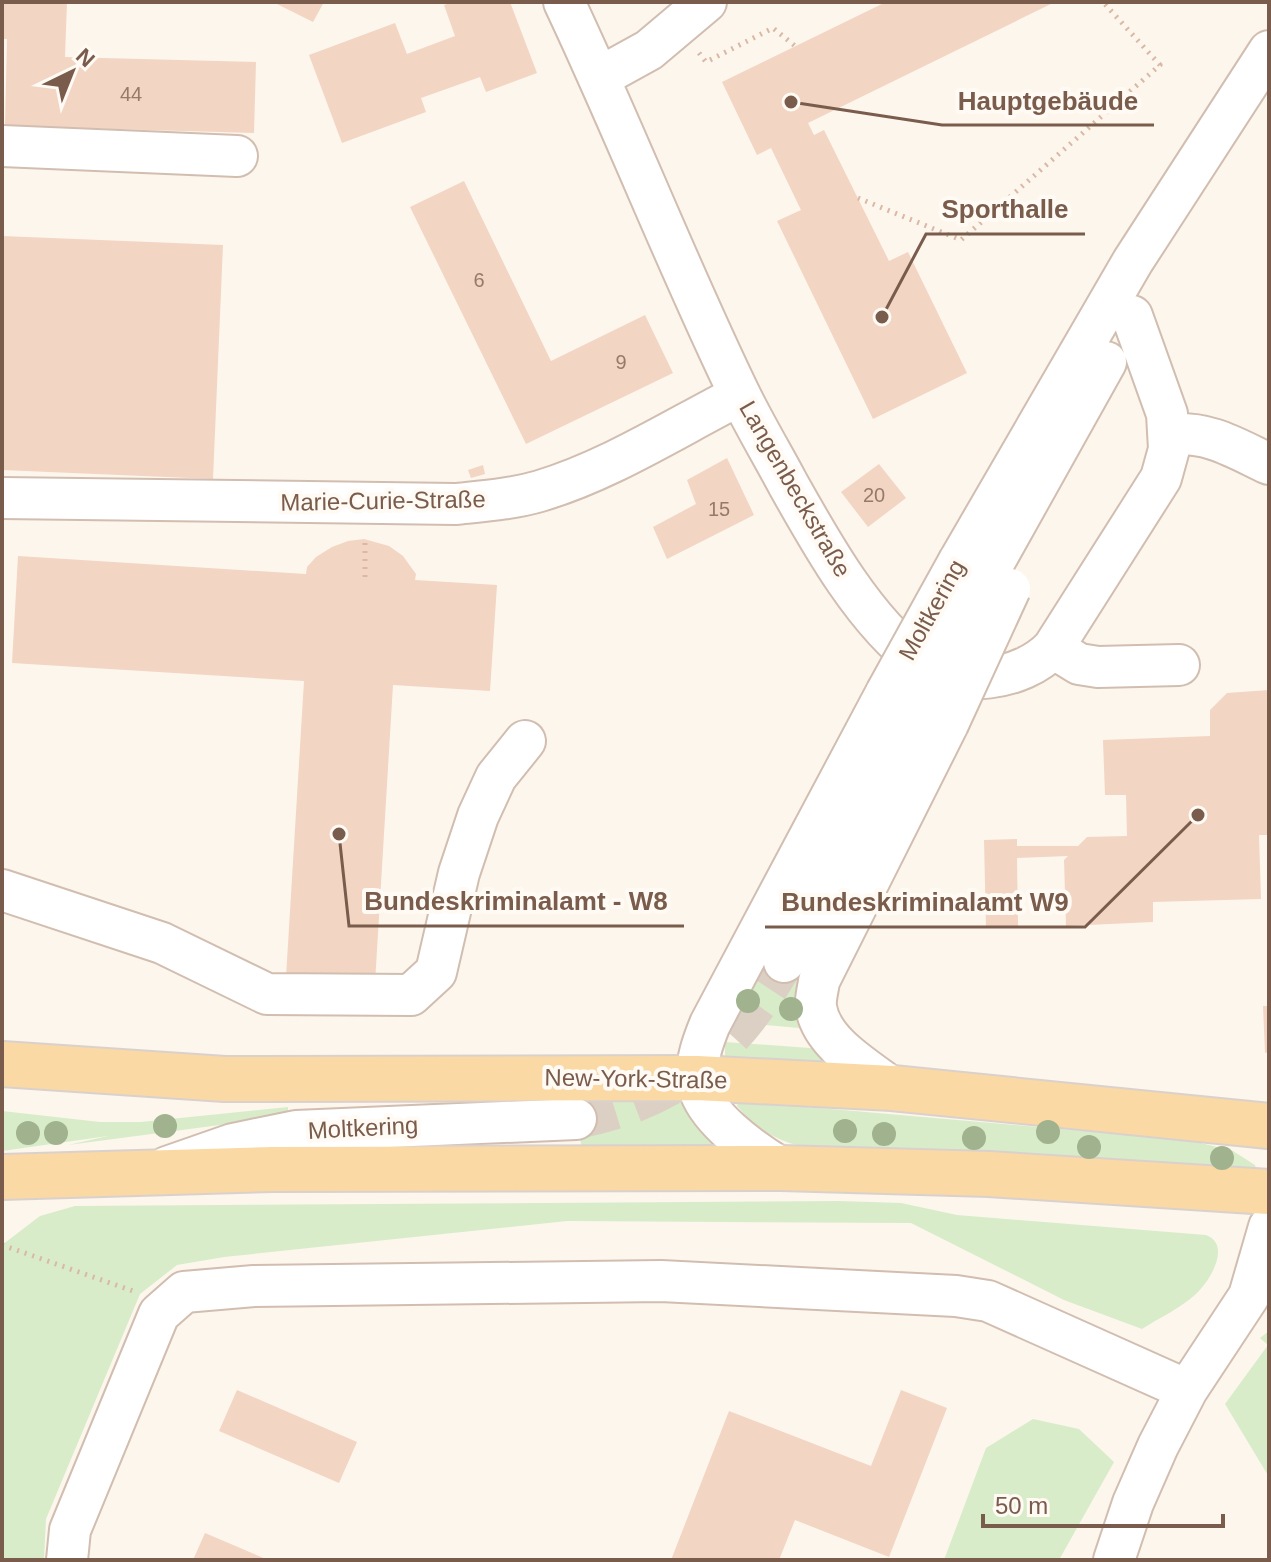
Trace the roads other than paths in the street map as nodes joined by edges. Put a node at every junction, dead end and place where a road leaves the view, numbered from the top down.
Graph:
1 (564, 2) edge
2 (706, 2) edge
3 (1269, 53) edge
4 (600, 77) junction
5 (2, 146) edge
6 (237, 156) dead end
7 (1132, 316) junction
8 (740, 395) junction
9 (1170, 434) junction
10 (1269, 464) edge
11 (2, 498) edge
12 (985, 575) junction
13 (1053, 648) junction
14 (1179, 665) dead end
15 (916, 708) junction
16 (525, 741) dead end
17 (2, 890) edge
18 (784, 962) tunnel mouth
19 (2, 1064) edge
20 (697, 1078) junction
21 (892, 1088) junction
22 (576, 1119) tunnel mouth
23 (1269, 1126) edge
24 (781, 1168) junction
25 (155, 1171) junction
26 (10, 1183) edge
27 (1269, 1192) edge
28 (1269, 1227) edge
29 (1259, 1291) edge
30 (1187, 1390) junction
31 (67, 1560) edge
32 (1114, 1560) edge

1 - 4 street, Langenbeckstraße
2 - 4 street
3 - 7 street, Moltkering
3 - 12 street, Moltkering
4 - 8 street, Langenbeckstraße
5 - 6 street
7 - 9 street, Langenbeckstraße
7 - 12 street, Moltkering
8 - 11 street, Marie-Curie-Straße
8 - 13 street, Langenbeckstraße
9 - 10 street
9 - 13 street, Langenbeckstraße
12 - 15 street, Moltkering, bridge
12 - 15 street, bridge
13 - 14 street
15 - 18 street, Moltkering
15 - 20 street, Moltkering
15 - 21 street
16 - 17 street
19 - 20 main road, New-York-Straße
20 - 21 main road, New-York-Straße
20 - 24 street
21 - 23 main road, New-York-Straße
22 - 25 street, Moltkering
24 - 25 main road
24 - 27 main road
25 - 26 main road
28 - 29 street
29 - 30 street
30 - 31 street
30 - 32 street

